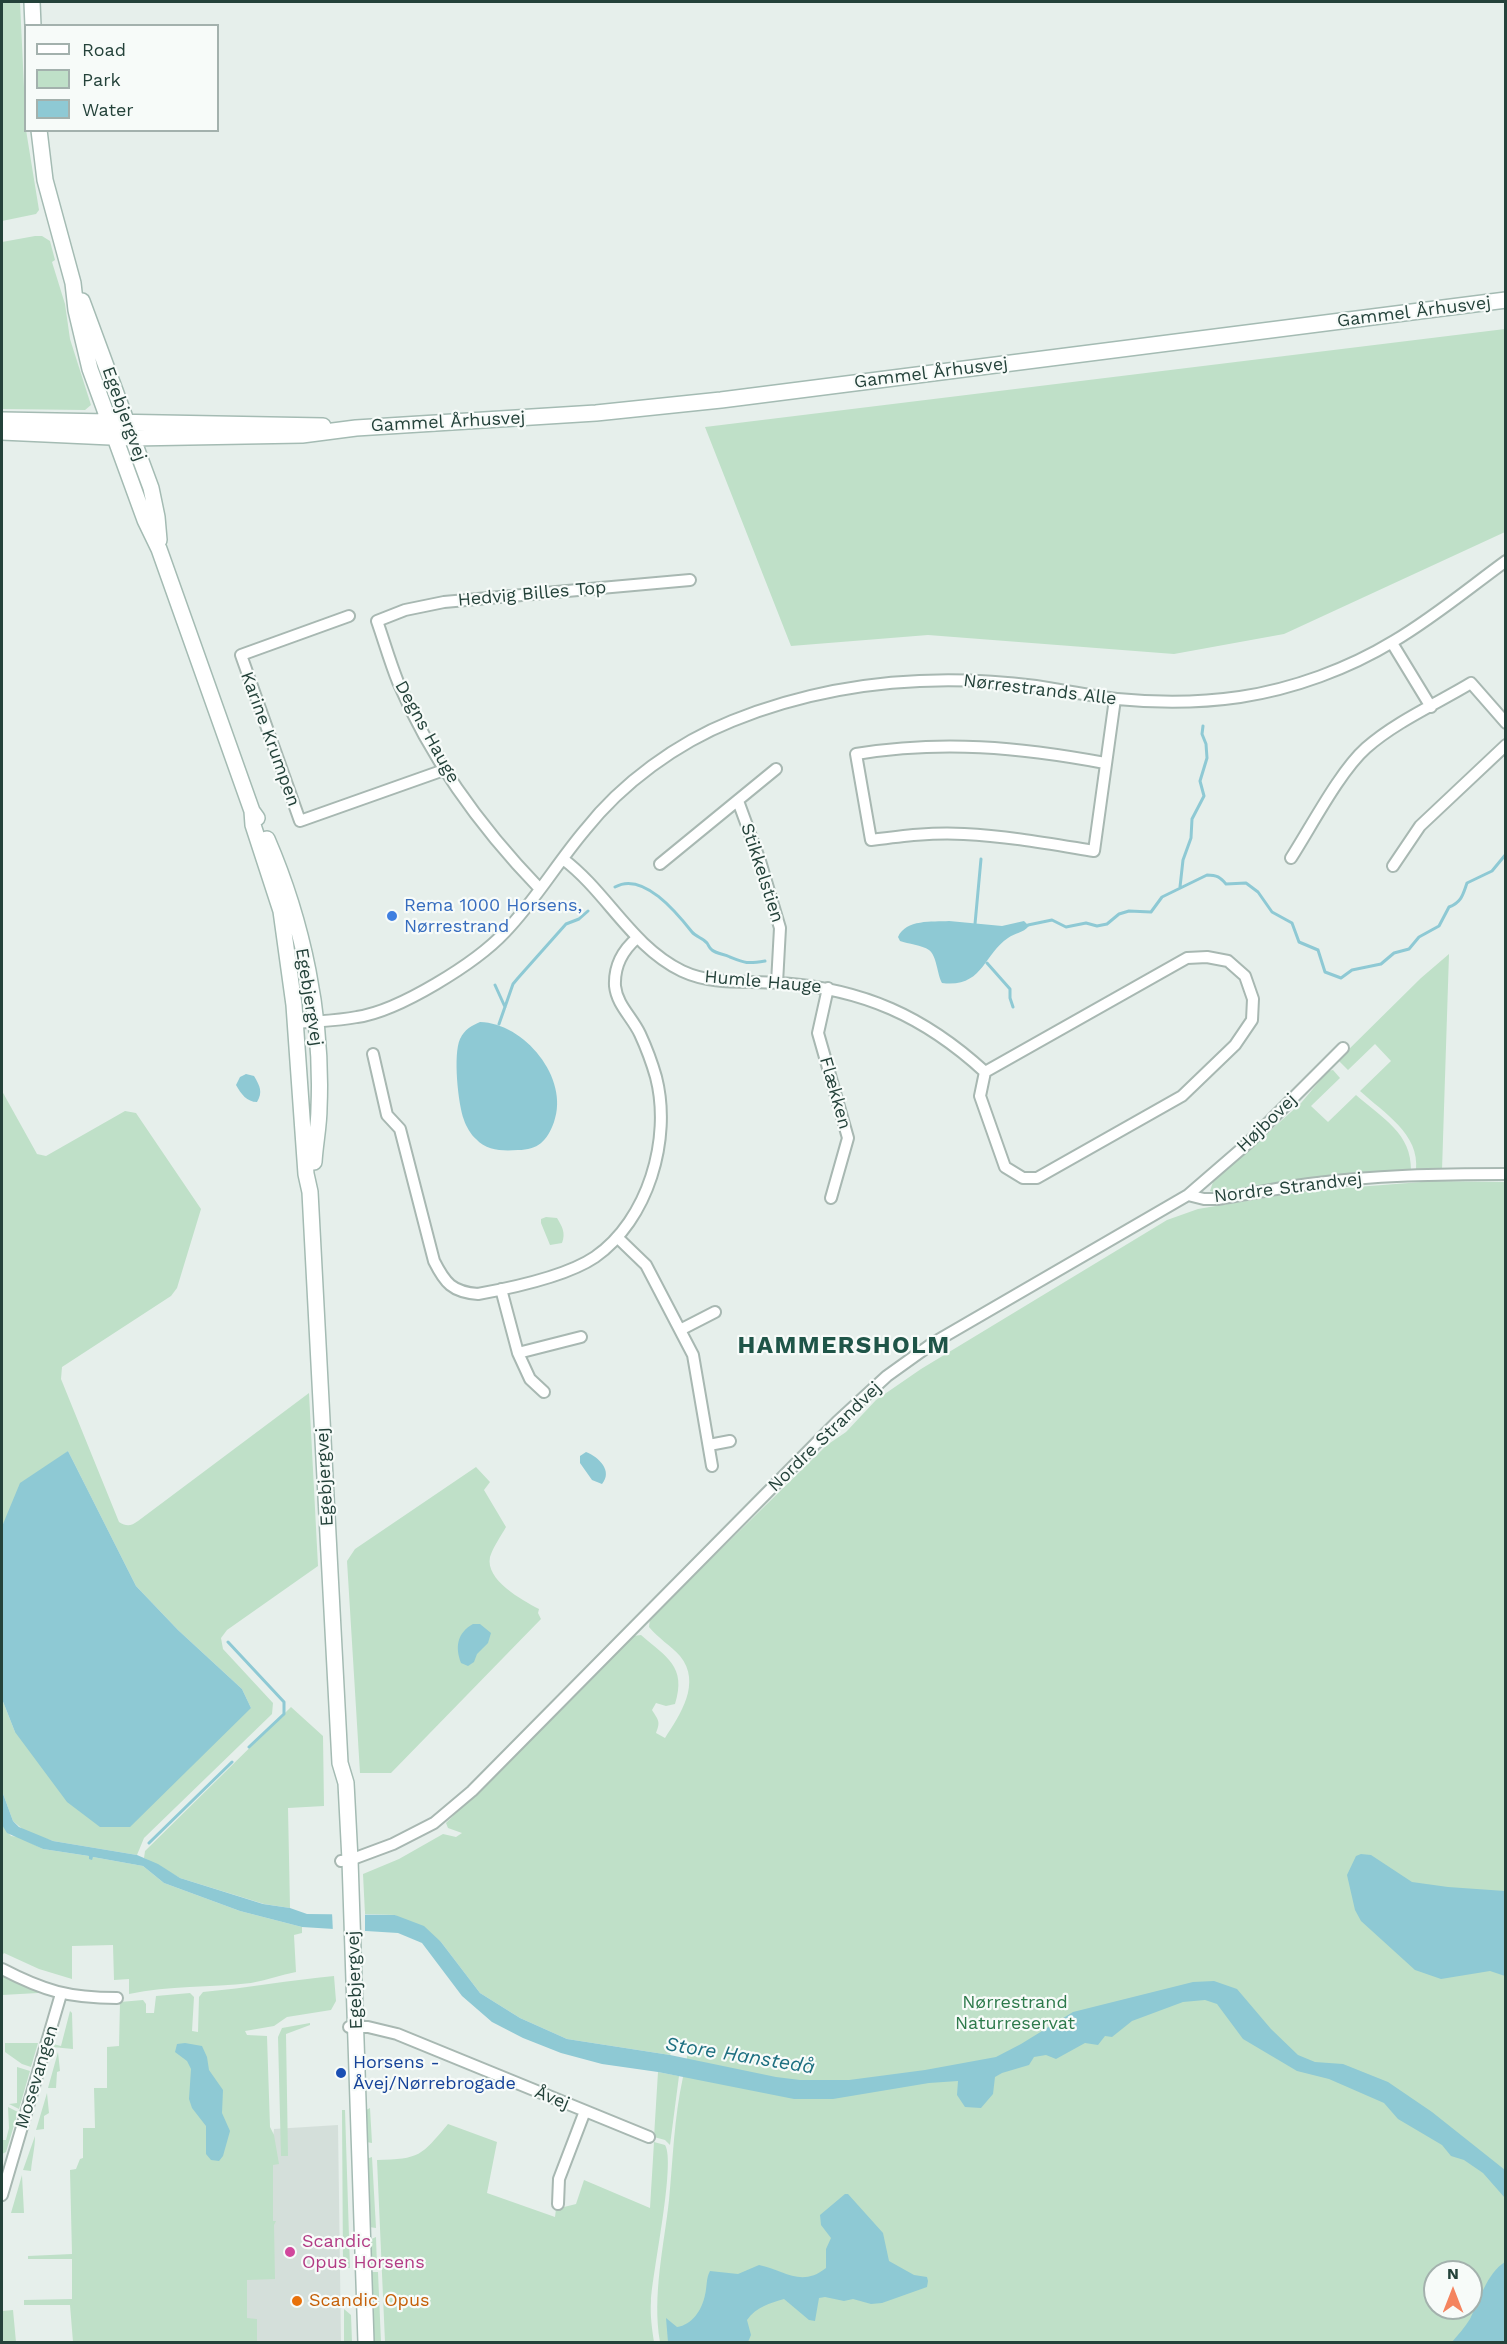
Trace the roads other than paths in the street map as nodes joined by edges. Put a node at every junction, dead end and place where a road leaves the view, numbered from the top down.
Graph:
1 (32, 2) edge
2 (33, 24) edge
3 (39, 132) edge
4 (73, 283) junction
5 (1506, 300) edge
6 (2, 420) edge
7 (126, 422) junction
8 (356, 428) junction
9 (111, 429) junction
10 (2, 432) edge
11 (132, 438) junction
12 (159, 549) junction
13 (1506, 561) edge
14 (690, 580) dead end
15 (349, 616) dead end
16 (377, 621) joint
17 (1392, 643) junction
18 (1115, 699) junction
19 (1431, 707) junction
20 (1506, 723) edge
21 (1506, 745) edge
22 (1105, 763) junction
23 (776, 769) dead end
24 (444, 770) junction
25 (738, 801) junction
26 (252, 811) junction
27 (1291, 858) dead end
28 (563, 860) junction
29 (660, 864) dead end
30 (1393, 866) dead end
31 (540, 889) junction
32 (280, 911) junction
33 (637, 938) junction
34 (777, 982) junction
35 (828, 988) junction
36 (315, 1022) junction
37 (296, 1023) junction
38 (1343, 1048) dead end
39 (373, 1054) dead end
40 (985, 1072) junction
41 (1506, 1174) edge
42 (310, 1192) junction
43 (1188, 1195) junction
44 (831, 1198) dead end
45 (618, 1238) junction
46 (501, 1289) junction
47 (715, 1312) dead end
48 (680, 1330) junction
49 (581, 1337) dead end
50 (518, 1353) junction
51 (544, 1392) dead end
52 (730, 1442) dead end
53 (709, 1445) junction
54 (712, 1466) dead end
55 (346, 1861) junction
56 (2, 1969) edge
57 (62, 1994) junction
58 (117, 1998) dead end
59 (353, 2027) junction
60 (585, 2111) junction
61 (649, 2137) dead end
62 (6, 2163) edge
63 (2, 2195) edge
64 (558, 2204) dead end
65 (358, 2343) edge
66 (366, 2343) edge

1 - 2 street
3 - 4 street, Egebjergvej
4 - 7 street, Egebjergvej
4 - 9 street, Egebjergvej
5 - 8 street, Gammel Århusvej
6 - 9 street, Gammel Århusvej
7 - 8 street, Gammel Århusvej
7 - 9 street, Gammel Århusvej
7 - 11 street, Egebjergvej
8 - 11 street, Gammel Århusvej
9 - 10 street, Gammel Århusvej
9 - 11 street, Gammel Århusvej
9 - 12 street, Egebjergvej
11 - 12 street, Egebjergvej
12 - 26 street, Egebjergvej
13 - 17 street, Nørrestrands Alle
14 - 16 street, Hedvig Billes Top
15 - 24 street, Karine Krumpen
16 - 24 street, Degns Hauge
17 - 18 street, Nørrestrands Alle
17 - 19 street
18 - 22 street
18 - 28 street, Nørrestrands Alle
19 - 20 street
19 - 27 street
21 - 30 street
22 - 22 street
23 - 25 street, Stikkelstien
24 - 31 street, Degns Hauge
25 - 29 street, Stikkelstien
25 - 34 street, Stikkelstien
26 - 32 street, Egebjergvej
26 - 36 street, Egebjergvej
28 - 31 street, Nørrestrands Alle
28 - 33 street, Humle Hauge
31 - 36 street, Nørrestrands Alle
32 - 36 street
32 - 37 street, Egebjergvej
33 - 34 street, Humle Hauge
33 - 45 street
34 - 35 street, Humle Hauge
35 - 40 street, Humle Hauge
35 - 44 street, Flækken
36 - 37 street, Nørrestrands Alle
36 - 42 street, Egebjergvej
37 - 42 street, Egebjergvej
38 - 43 street, Højbovej
39 - 46 street
40 - 40 street
41 - 43 street, Nordre Strandvej
42 - 55 street, Egebjergvej
43 - 55 street, Nordre Strandvej
45 - 46 street
45 - 48 street
46 - 50 street
47 - 48 street
48 - 53 street
49 - 50 street
50 - 51 street
52 - 53 street
53 - 54 street
55 - 59 street, Egebjergvej
56 - 57 street
57 - 58 street
57 - 62 street, Mosevangen
59 - 60 street, Åvej
59 - 65 street, Egebjergvej
59 - 66 street, Egebjergvej
60 - 61 street, Åvej
60 - 64 street, Åvej
62 - 63 street, Mosevangen

